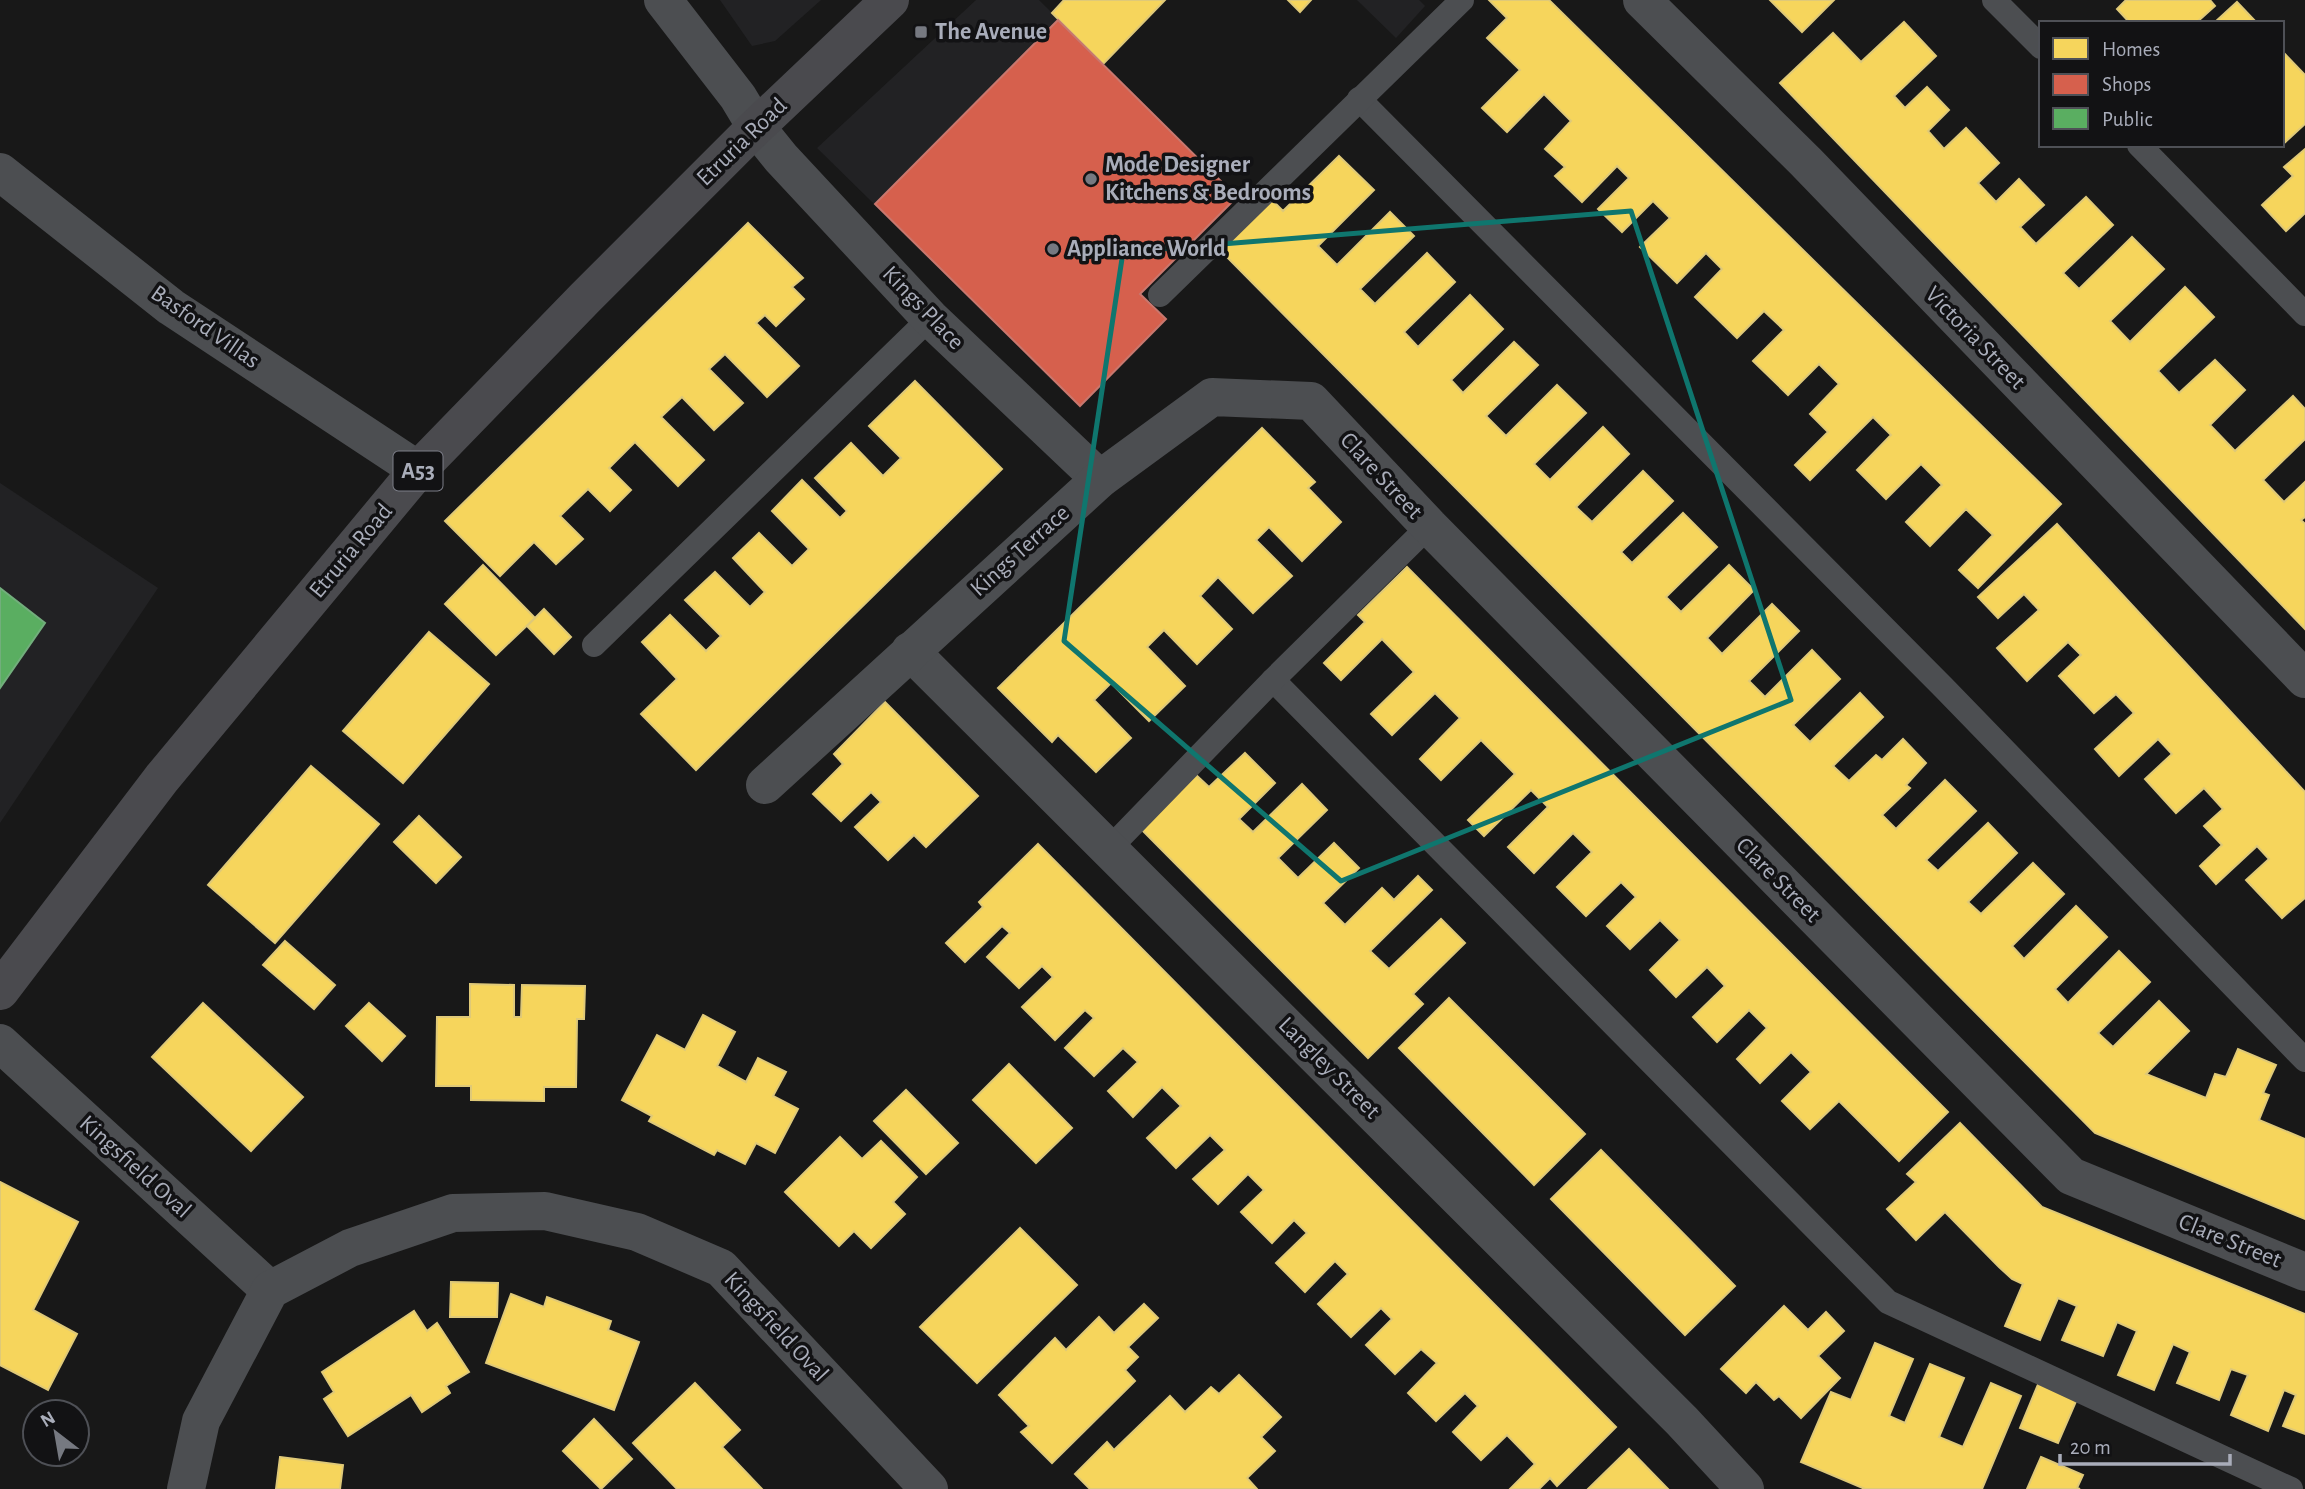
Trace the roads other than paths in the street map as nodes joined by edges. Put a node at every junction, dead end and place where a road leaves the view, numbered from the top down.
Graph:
1 (663, 0) edge
2 (890, 0) edge
3 (1462, 0) edge
4 (1642, 0) edge
5 (1994, 0) edge
6 (2039, 45) edge
7 (1359, 99) junction
8 (756, 127) junction
9 (2141, 147) edge
10 (0, 172) edge
11 (1160, 295) dead end
12 (2305, 314) edge
13 (930, 318) junction
14 (1311, 401) joint
15 (418, 470) junction
16 (1100, 479) junction
17 (1429, 526) junction
18 (594, 645) dead end
19 (910, 651) junction
20 (2305, 679) edge
21 (1273, 680) junction
22 (765, 785) dead end
23 (1109, 849) junction
24 (0, 991) edge
25 (0, 1044) edge
26 (2305, 1060) edge
27 (2305, 1272) edge
28 (270, 1290) junction
29 (186, 1489) edge
30 (929, 1489) edge
31 (1745, 1489) edge
32 (2291, 1489) edge

1 - 8 street
2 - 8 highway, Etruria Road / A53
3 - 7 lane
4 - 20 street, Victoria Street
5 - 6 lane
7 - 11 lane
7 - 26 lane
8 - 13 street, Kings Place
8 - 15 highway, Etruria Road / A53
9 - 12 lane
10 - 15 street, Basford Villas
13 - 16 street, Kings Place
13 - 18 lane
14 - 16 street, Kings Terrace
14 - 17 street, Clare Street
15 - 24 highway, Etruria Road / A53
16 - 19 street, Kings Terrace
17 - 21 lane
17 - 27 street, Clare Street
19 - 22 street, Kings Terrace
19 - 23 street, Langley Street
21 - 23 lane
21 - 32 lane
23 - 31 street, Langley Street
25 - 28 street, Kingsfield Oval
28 - 29 street
28 - 30 street, Kingsfield Oval

